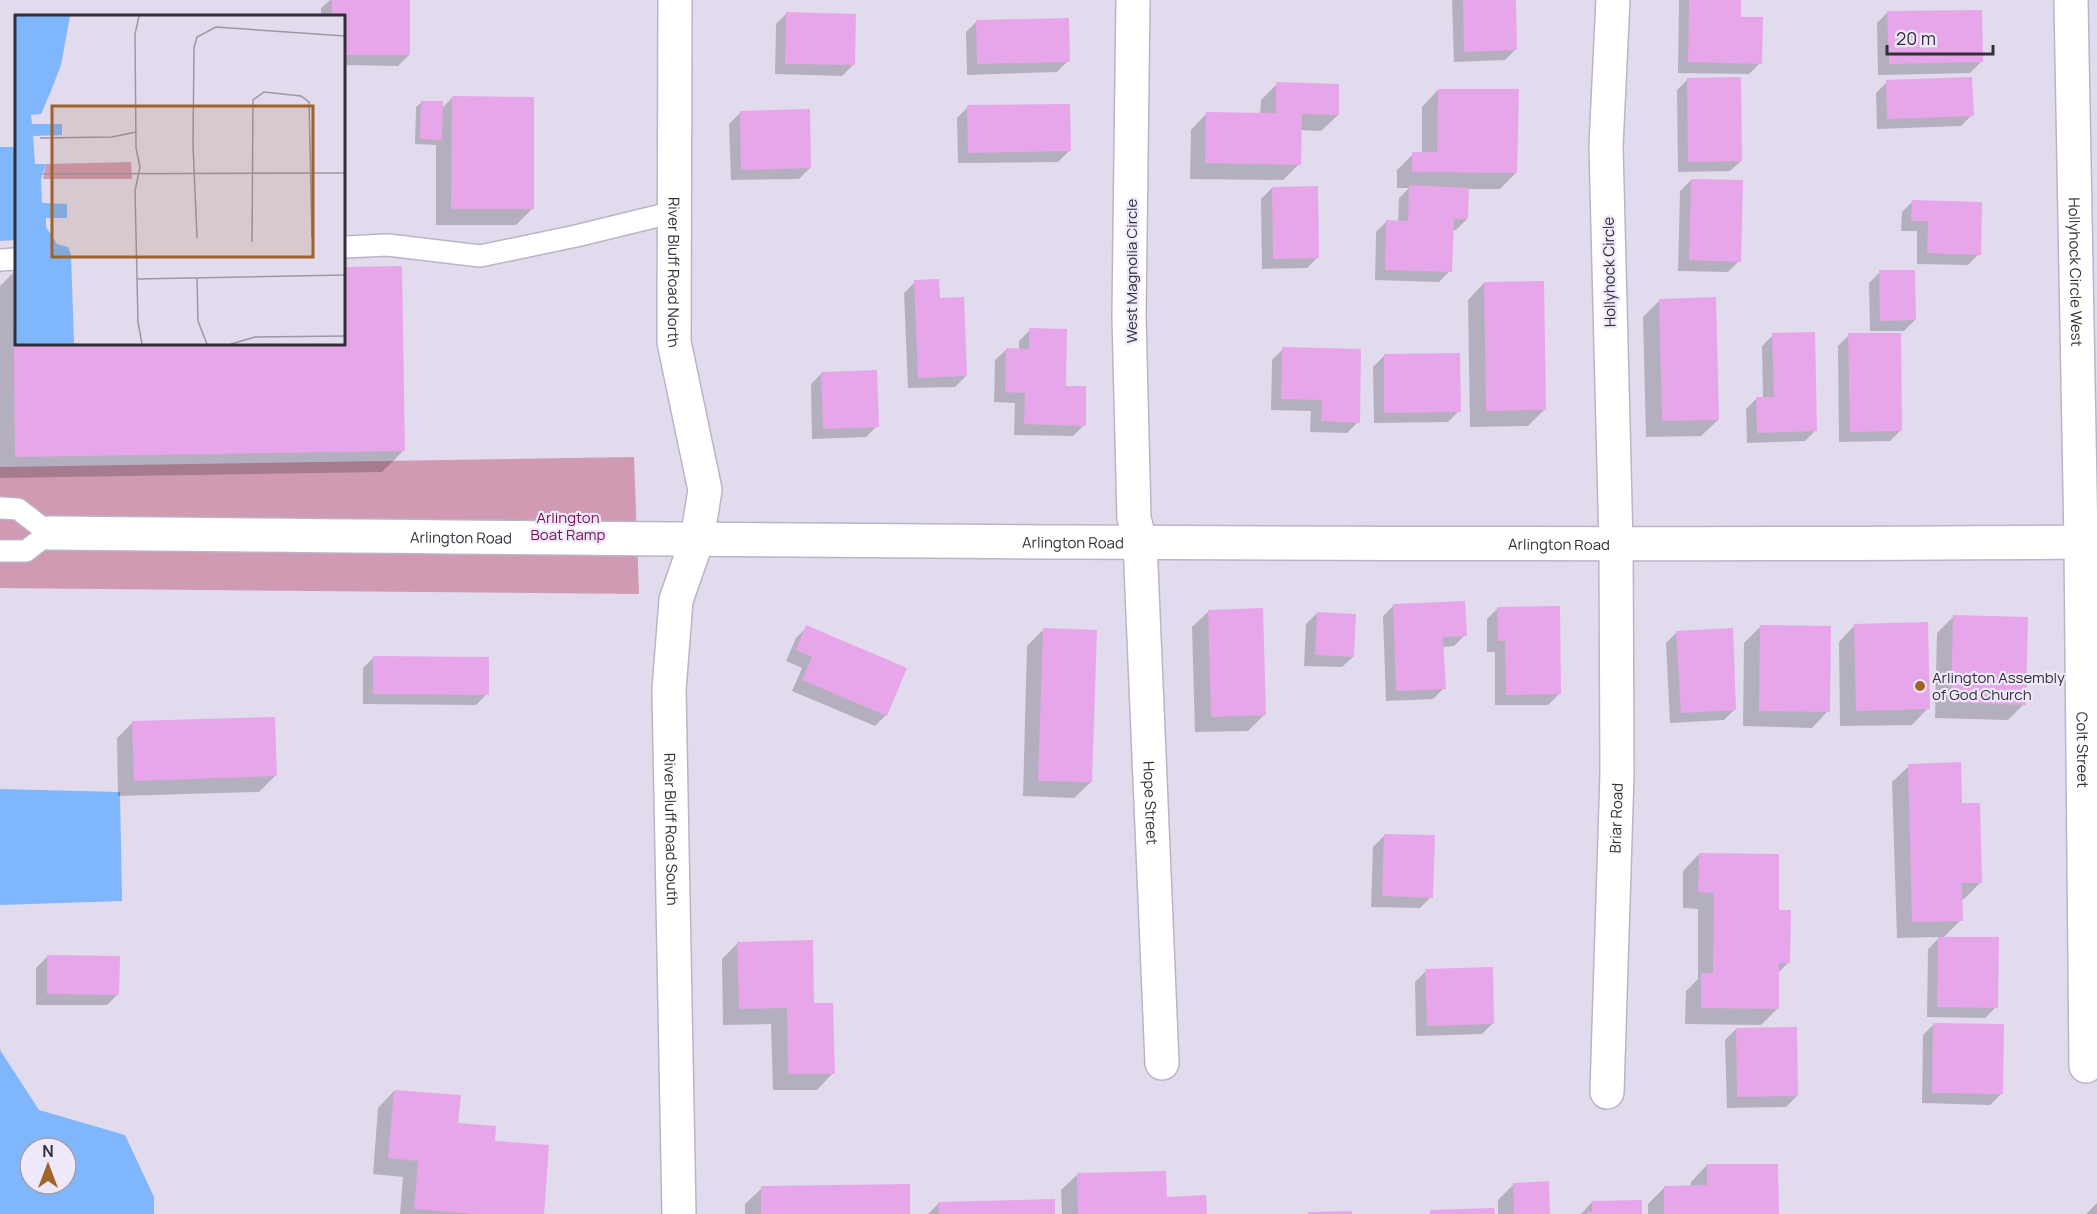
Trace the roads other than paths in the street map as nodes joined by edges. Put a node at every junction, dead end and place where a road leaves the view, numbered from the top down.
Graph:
1 (675, 0) edge
2 (1133, 0) edge
3 (1613, 0) edge
4 (2071, 0) edge
5 (674, 212) junction
6 (345, 247) edge
7 (0, 508) edge
8 (49, 532) junction
9 (697, 540) junction
10 (1140, 542) junction
11 (2089, 542) edge
12 (1616, 544) junction
13 (0, 551) edge
14 (1162, 1063) dead end
15 (2086, 1066) dead end
16 (1607, 1092) dead end
17 (680, 1214) edge

1 - 5 street, River Bluff Road North
2 - 10 street, West Magnolia Circle
3 - 12 street, Hollyhock Circle
4 - 11 street, Hollyhock Circle West
5 - 6 lane
5 - 9 street, River Bluff Road North
7 - 8 lane
8 - 9 street, Arlington Road
8 - 13 lane
9 - 10 street, Arlington Road
9 - 17 street, River Bluff Road South
10 - 12 street, Arlington Road
10 - 14 street, Hope Street
11 - 12 street, Arlington Road
11 - 15 street, Colt Street
12 - 16 street, Briar Road

